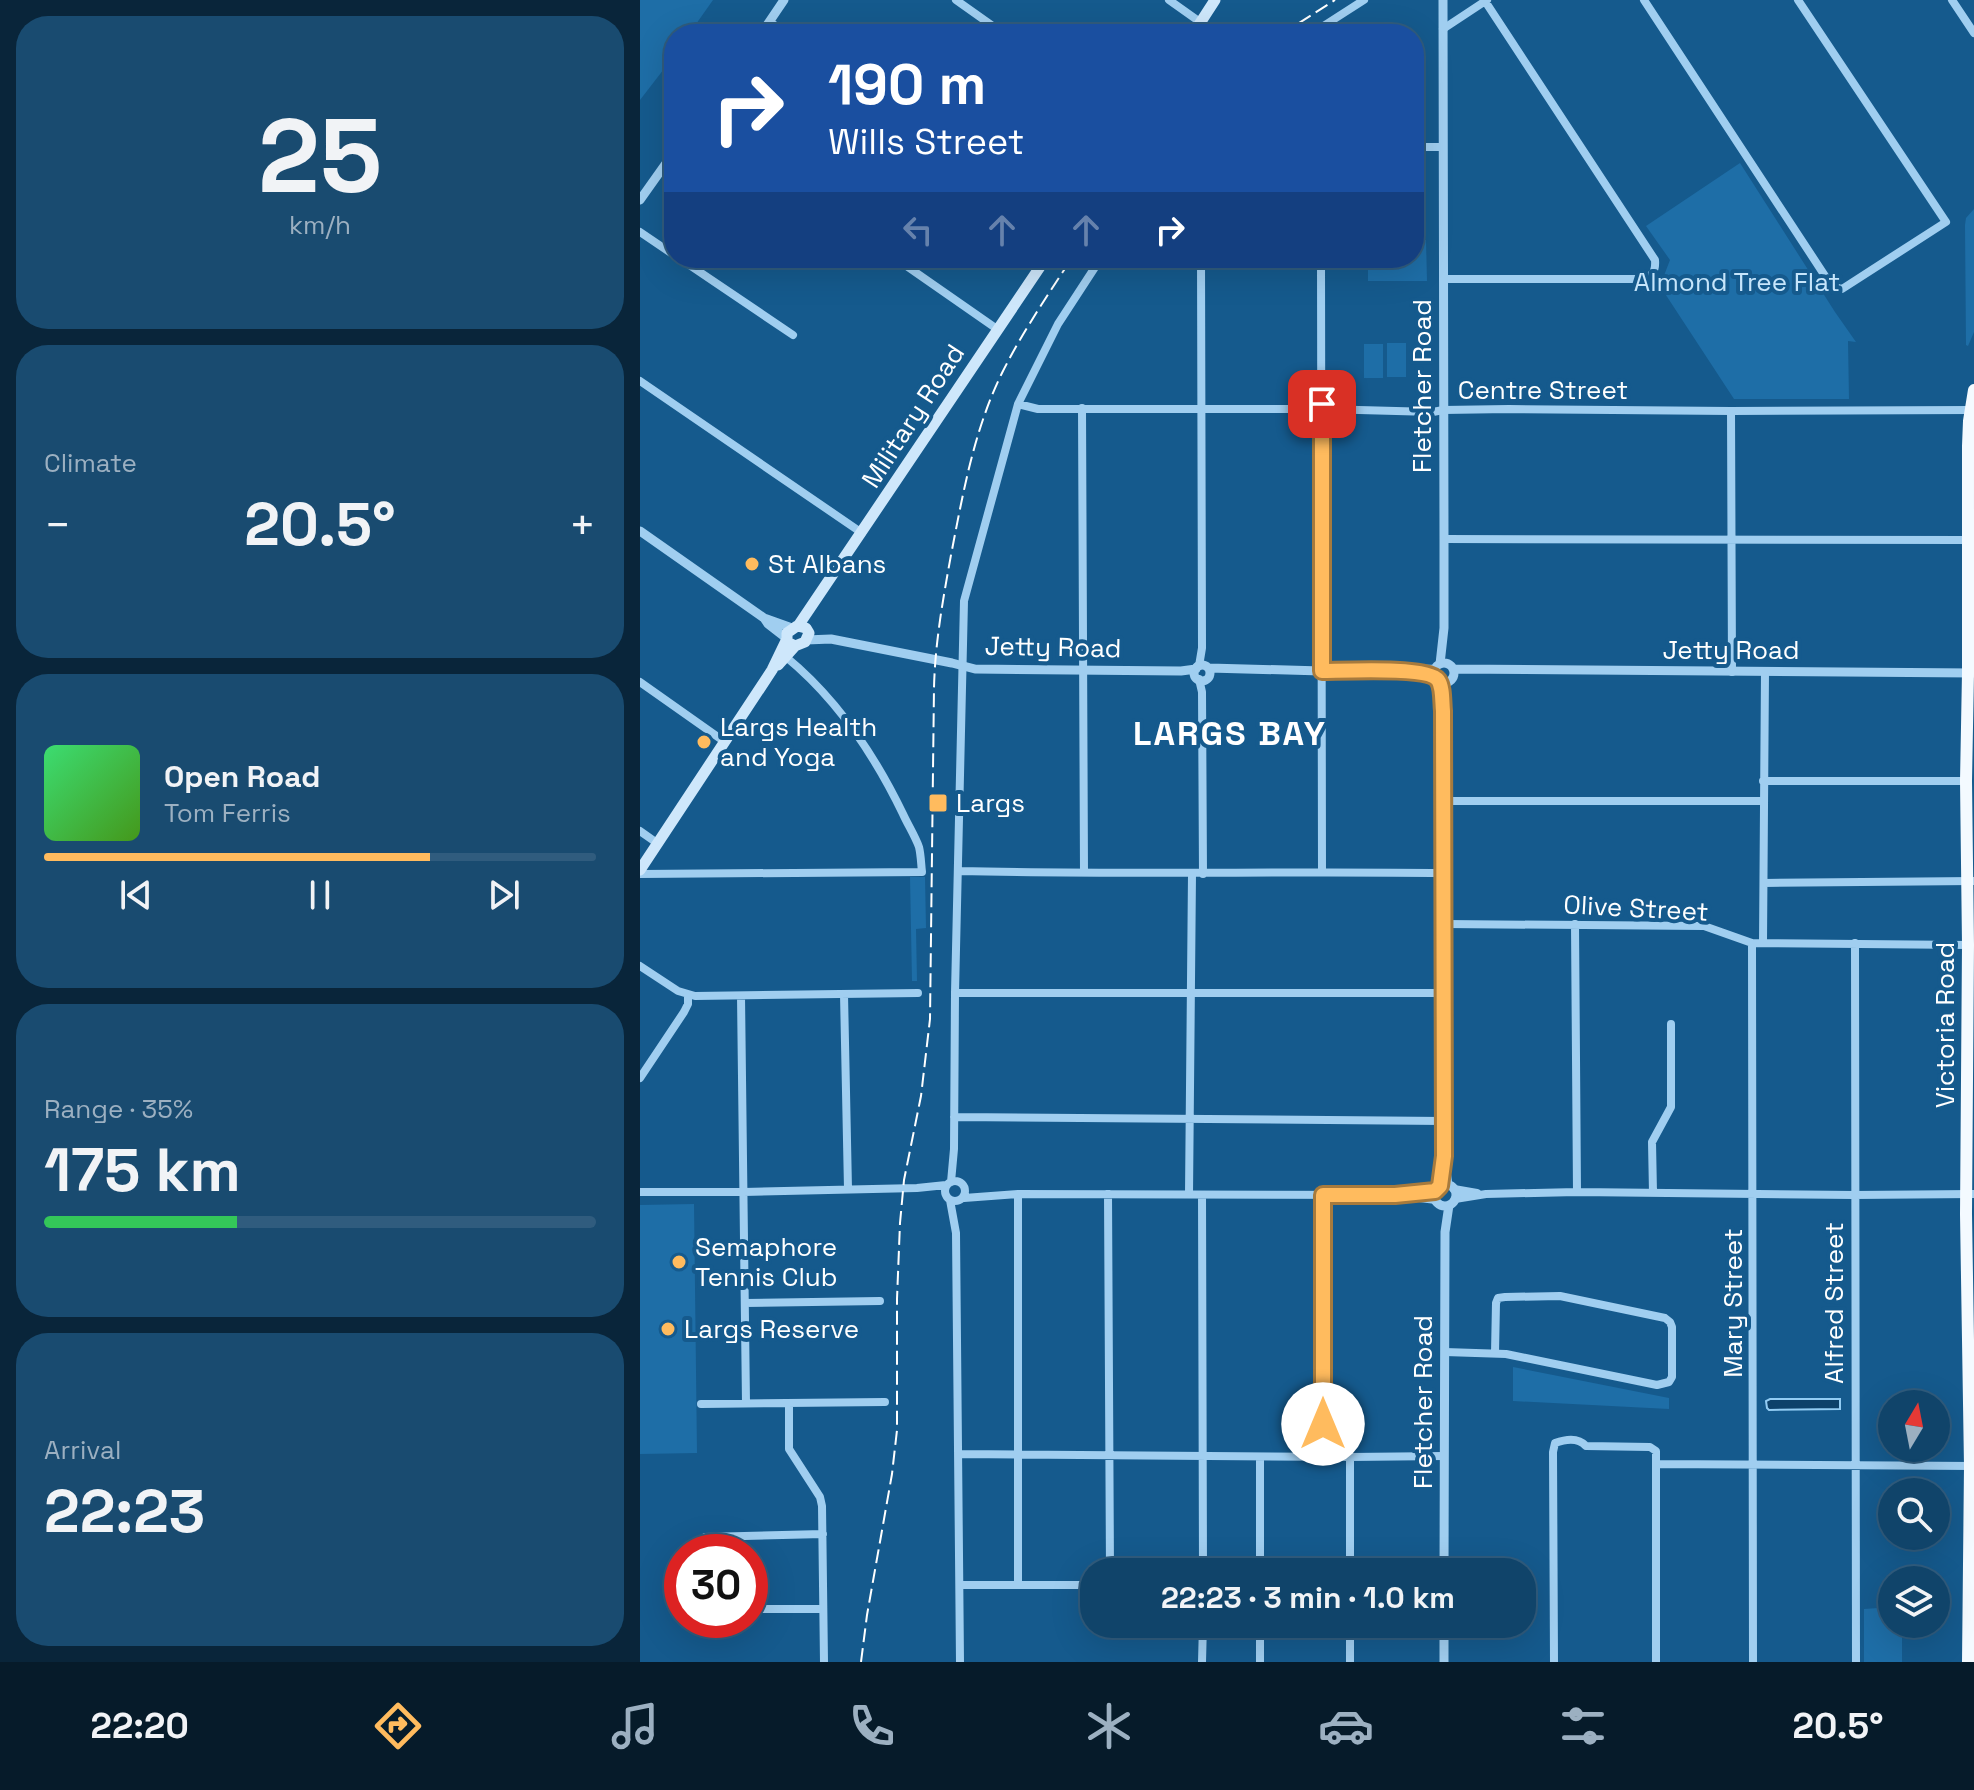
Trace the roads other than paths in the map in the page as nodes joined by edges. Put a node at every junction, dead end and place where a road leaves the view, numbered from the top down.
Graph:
1 (784, 0) edge
2 (956, 0) edge
3 (1169, 0) edge
4 (1215, 0) edge
5 (1364, 0) edge
6 (1443, 0) edge
7 (1644, 0) edge
8 (1798, 0) edge
9 (1952, 0) edge
10 (1486, 1) edge
11 (770, 22) joint
12 (1200, 22) joint
13 (773, 24) edge
14 (990, 24) edge
15 (1328, 24) edge
16 (1443, 29) junction
17 (1974, 33) edge
18 (1424, 147) edge
19 (1443, 147) junction
20 (664, 166) edge
21 (640, 200) edge
22 (640, 232) edge
23 (664, 248) edge
24 (694, 268) edge
25 (909, 268) edge
26 (1039, 268) edge
27 (1094, 268) edge
28 (1201, 268) edge
29 (1321, 268) edge
30 (1443, 279) junction
31 (997, 329) junction
32 (793, 335) dead end
33 (640, 381) edge
34 (1974, 390) edge
35 (1018, 404) junction
36 (1082, 408) junction
37 (1202, 409) junction
38 (1322, 409) junction
39 (1443, 410) junction
40 (1972, 410) edge
41 (1731, 411) junction
42 (640, 531) edge
43 (862, 533) junction
44 (1444, 539) junction
45 (1731, 540) junction
46 (1967, 540) junction
47 (797, 635) junction
48 (786, 657) junction
49 (962, 666) junction
50 (1084, 669) junction
51 (772, 670) junction
52 (1322, 671) junction
53 (1732, 672) junction
54 (1765, 672) junction
55 (1202, 673) junction
56 (1444, 673) junction
57 (1971, 673) edge
58 (640, 682) edge
59 (725, 742) junction
60 (1763, 781) junction
61 (1966, 781) junction
62 (1444, 801) junction
63 (1763, 801) junction
64 (640, 831) edge
65 (657, 843) junction
66 (959, 871) junction
67 (640, 872) edge
68 (1084, 872) junction
69 (1322, 872) junction
70 (1444, 873) junction
71 (1192, 874) junction
72 (1203, 874) junction
73 (1970, 881) edge
74 (1764, 883) junction
75 (1445, 924) junction
76 (1575, 924) junction
77 (1752, 943) junction
78 (1763, 943) junction
79 (1855, 943) junction
80 (1968, 945) junction
81 (640, 966) edge
82 (918, 993) dead end
83 (955, 993) junction
84 (1191, 993) junction
85 (1444, 993) junction
86 (844, 994) junction
87 (688, 995) junction
88 (741, 996) junction
89 (1671, 1024) dead end
90 (640, 1078) edge
91 (954, 1117) junction
92 (1190, 1119) junction
93 (1444, 1121) junction
94 (848, 1189) junction
95 (955, 1191) junction
96 (640, 1192) edge
97 (744, 1192) junction
98 (1577, 1192) junction
99 (1653, 1193) junction
100 (1752, 1193) junction
101 (1018, 1194) junction
102 (1108, 1194) junction
103 (1189, 1194) junction
104 (1970, 1194) edge
105 (1202, 1195) junction
106 (1323, 1195) junction
107 (1445, 1195) junction
108 (1854, 1195) junction
109 (880, 1301) dead end
110 (745, 1303) junction
111 (1445, 1352) junction
112 (1495, 1353) junction
113 (885, 1402) dead end
114 (746, 1403) junction
115 (789, 1403) junction
116 (701, 1404) dead end
117 (960, 1454) junction
118 (1018, 1454) junction
119 (1108, 1455) junction
120 (1202, 1456) junction
121 (1323, 1456) junction
122 (1444, 1456) junction
123 (1260, 1457) junction
124 (1350, 1457) junction
125 (1753, 1463) junction
126 (1656, 1464) junction
127 (1855, 1465) junction
128 (1972, 1466) edge
129 (823, 1534) junction
130 (768, 1535) edge
131 (1110, 1558) edge
132 (1203, 1558) edge
133 (1260, 1558) edge
134 (1350, 1558) edge
135 (1444, 1558) edge
136 (960, 1585) junction
137 (1018, 1585) junction
138 (1080, 1585) edge
139 (768, 1609) edge
140 (823, 1609) junction
141 (1203, 1638) edge
142 (1260, 1638) edge
143 (1350, 1638) edge
144 (1444, 1638) edge
145 (824, 1662) edge
146 (960, 1662) edge
147 (1202, 1662) edge
148 (1260, 1662) edge
149 (1350, 1662) edge
150 (1444, 1662) edge
151 (1554, 1662) edge
152 (1656, 1662) edge
153 (1753, 1662) edge
154 (1856, 1662) edge
155 (1968, 1662) edge

1 - 11 street
2 - 14 street
3 - 12 street
4 - 12 main road
5 - 15 street
6 - 16 street, Fletcher Road
7 - 8 street
9 - 17 street
10 - 16 street
10 - 30 street
11 - 13 street
16 - 19 street, Fletcher Road
18 - 19 street
19 - 30 street, Fletcher Road
20 - 21 street
22 - 23 street
24 - 32 street
25 - 31 street
26 - 31 main road, Military Road
27 - 35 street
28 - 37 street
29 - 38 street
30 - 39 street, Fletcher Road
31 - 43 main road, Military Road
33 - 43 street
34 - 40 highway, Victoria Road
35 - 36 street, Centre Street
35 - 49 street
36 - 37 street, Centre Street
36 - 50 street
37 - 38 street, Centre Street
37 - 55 street
38 - 39 street, Centre Street
38 - 52 street
39 - 41 street, Centre Street
39 - 44 street, Fletcher Road
40 - 41 street, Centre Street
40 - 46 highway, Victoria Road
41 - 45 street
42 - 47 street, Jetty Road
43 - 47 main road, Military Road
44 - 45 street
44 - 56 street, Fletcher Road
45 - 46 street
45 - 53 street
46 - 57 highway, Victoria Road
47 - 48 main road, Military Road
47 - 49 street, Jetty Road
47 - 51 main road, Military Road
48 - 51 main road, Military Road
48 - 67 street
49 - 50 street, Jetty Road
49 - 66 street
50 - 55 street, Jetty Road
50 - 68 street
51 - 59 main road, Military Road
52 - 55 street, Jetty Road
52 - 56 street, Jetty Road
52 - 69 street
53 - 54 street, Jetty Road
53 - 56 street, Jetty Road
54 - 57 street, Jetty Road
54 - 60 street
55 - 72 street
56 - 62 street, Fletcher Road
57 - 61 highway, Victoria Road
58 - 59 street
59 - 65 main road, Military Road
60 - 61 street
60 - 63 street
61 - 73 highway, Victoria Road
62 - 63 street
62 - 70 street, Fletcher Road
63 - 74 street
64 - 65 street
65 - 67 main road, Military Road
66 - 68 street
66 - 83 street
68 - 71 street
69 - 70 street
69 - 72 street
70 - 75 street, Fletcher Road
71 - 72 street
71 - 84 street
73 - 74 street
73 - 80 highway, Victoria Road
74 - 78 street
75 - 76 street, Olive Street
75 - 85 street, Fletcher Road
76 - 77 street, Olive Street
76 - 98 street
77 - 78 street, Olive Street
77 - 100 street, Mary Street
78 - 79 street, Olive Street
79 - 80 street, Olive Street
79 - 108 street, Alfred Street
80 - 104 highway, Victoria Road
81 - 87 street
82 - 86 street
83 - 84 street
83 - 91 street
84 - 85 street
84 - 92 street
85 - 93 street, Fletcher Road
86 - 88 street
86 - 94 street
87 - 88 street
87 - 90 street
88 - 97 street
89 - 99 street
91 - 92 street
91 - 95 street
92 - 93 street
92 - 103 street
93 - 107 street, Fletcher Road
94 - 95 street
94 - 97 street
95 - 101 street
95 - 117 street
96 - 97 street
97 - 110 street
98 - 99 street
98 - 107 street
99 - 100 street
100 - 108 street
100 - 125 street, Mary Street
101 - 102 street
101 - 118 street
102 - 103 street
102 - 119 street
103 - 105 street
104 - 108 street
104 - 128 highway, Victoria Road
105 - 106 street
105 - 120 street
106 - 107 street
106 - 121 street
107 - 111 street, Fletcher Road
108 - 127 street, Alfred Street
109 - 110 street
110 - 114 street
111 - 112 street
111 - 122 street, Fletcher Road
112 - 112 street
113 - 115 street
114 - 115 street
114 - 116 street
115 - 129 street
117 - 118 street
117 - 136 street
118 - 119 street
118 - 137 street
119 - 120 street
119 - 131 street
120 - 123 street
120 - 132 street
121 - 123 street
121 - 124 street
122 - 124 street
122 - 135 street, Fletcher Road
123 - 133 street
124 - 134 street
125 - 126 street
125 - 127 street
125 - 153 street, Mary Street
126 - 151 street
126 - 152 street
127 - 128 street
127 - 154 street, Alfred Street
128 - 155 highway, Victoria Road
129 - 130 street
129 - 140 street
136 - 137 street
136 - 146 street
137 - 138 street
139 - 140 street
140 - 145 street
141 - 147 street
142 - 148 street
143 - 149 street
144 - 150 street

